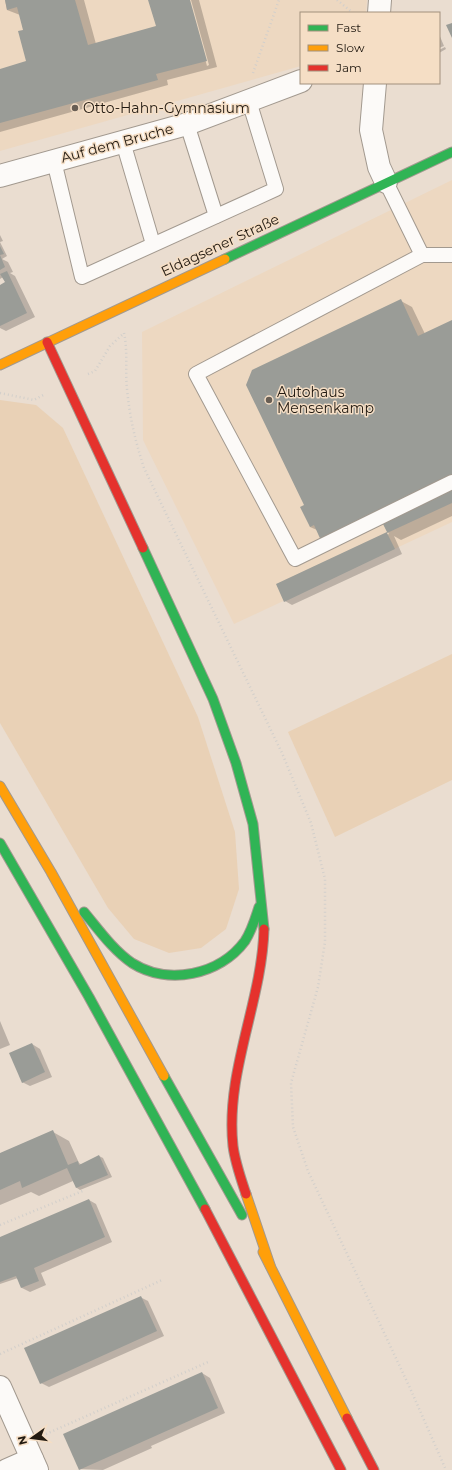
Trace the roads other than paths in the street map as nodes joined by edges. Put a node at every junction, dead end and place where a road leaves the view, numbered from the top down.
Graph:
1 (380, 0) edge
2 (379, 12) edge
3 (300, 81) edge
4 (375, 84) edge
5 (246, 102) junction
6 (187, 124) junction
7 (123, 142) junction
8 (452, 152) edge
9 (54, 161) junction
10 (0, 176) edge
11 (386, 182) junction
12 (216, 216) junction
13 (153, 244) junction
14 (422, 255) junction
15 (452, 255) edge
16 (47, 342) junction
17 (0, 365) edge
18 (452, 482) edge
19 (0, 786) edge
20 (0, 843) edge
21 (51, 872) junction
22 (260, 876) junction
23 (270, 1265) junction
24 (0, 1387) edge
25 (34, 1464) edge
26 (7, 1470) edge
27 (341, 1470) edge
28 (374, 1470) edge

1 - 2 street
3 - 5 street, Auf dem Bruche
4 - 11 street
5 - 6 street, Auf dem Bruche
5 - 12 lane
6 - 7 street, Auf dem Bruche
6 - 12 lane
7 - 9 street, Auf dem Bruche
7 - 13 lane
8 - 11 main road, Eldagsener Straße
9 - 10 street, Auf dem Bruche
9 - 13 lane
11 - 14 lane
11 - 16 main road, Eldagsener Straße
12 - 13 lane
14 - 15 lane
14 - 18 lane
16 - 17 main road, Eldagsener Straße
16 - 22 main road
19 - 21 main road
20 - 27 main road
21 - 22 main road
21 - 23 main road
22 - 23 main road
23 - 28 main road
24 - 25 street
25 - 26 street

